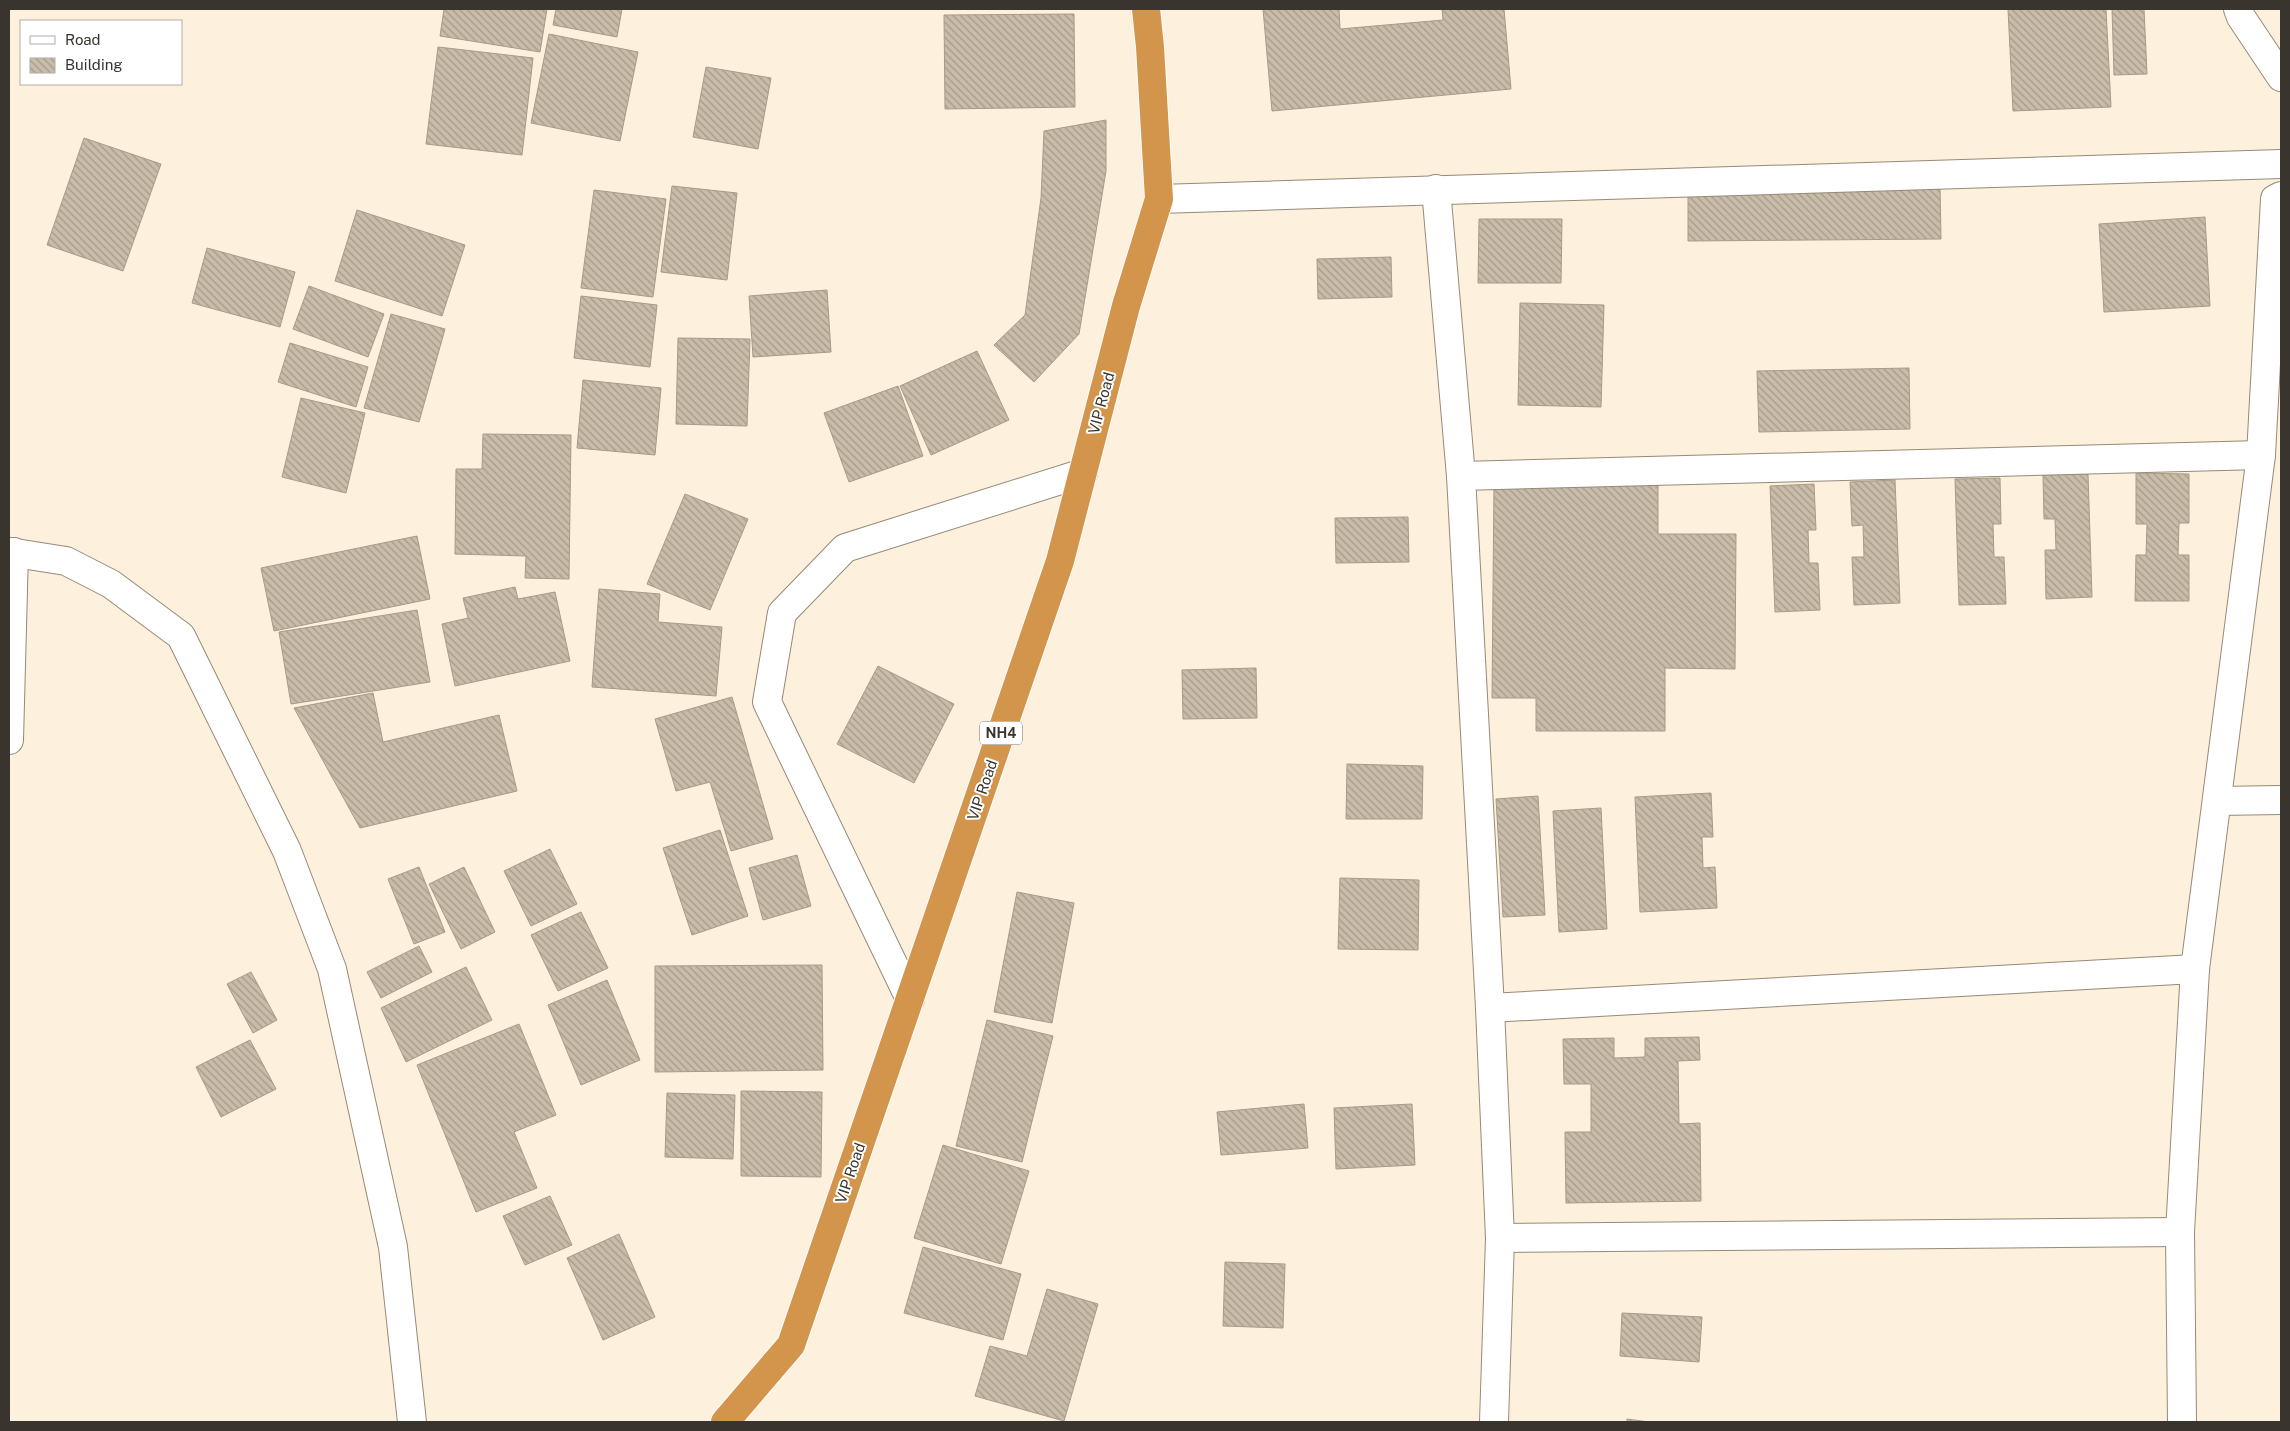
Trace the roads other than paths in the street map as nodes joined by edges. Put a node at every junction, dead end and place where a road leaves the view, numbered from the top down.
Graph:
1 (1146, 9) edge
2 (2238, 9) edge
3 (2281, 77) edge
4 (2281, 164) edge
5 (1436, 189) junction
6 (2281, 196) edge
7 (1159, 200) junction
8 (2261, 455) junction
9 (1083, 473) junction
10 (1461, 476) junction
11 (11, 552) edge
12 (9, 740) edge
13 (2281, 800) edge
14 (2216, 802) junction
15 (2195, 969) junction
16 (910, 999) junction
17 (1490, 1008) junction
18 (2180, 1232) junction
19 (1500, 1238) junction
20 (412, 1422) edge
21 (725, 1422) edge
22 (1494, 1422) edge
23 (2182, 1422) edge

1 - 7 highway, VIP Road / NH4
2 - 3 street
4 - 5 street
5 - 7 street
5 - 10 street
6 - 8 street
7 - 9 highway, VIP Road / NH4
8 - 10 street
8 - 14 street
9 - 16 highway, VIP Road / NH4
9 - 16 street
10 - 17 street
11 - 12 street
11 - 20 street
13 - 14 street
14 - 15 street
15 - 17 street
15 - 18 street
16 - 21 highway, VIP Road / NH4
17 - 19 street
18 - 19 street
18 - 23 street
19 - 22 street

